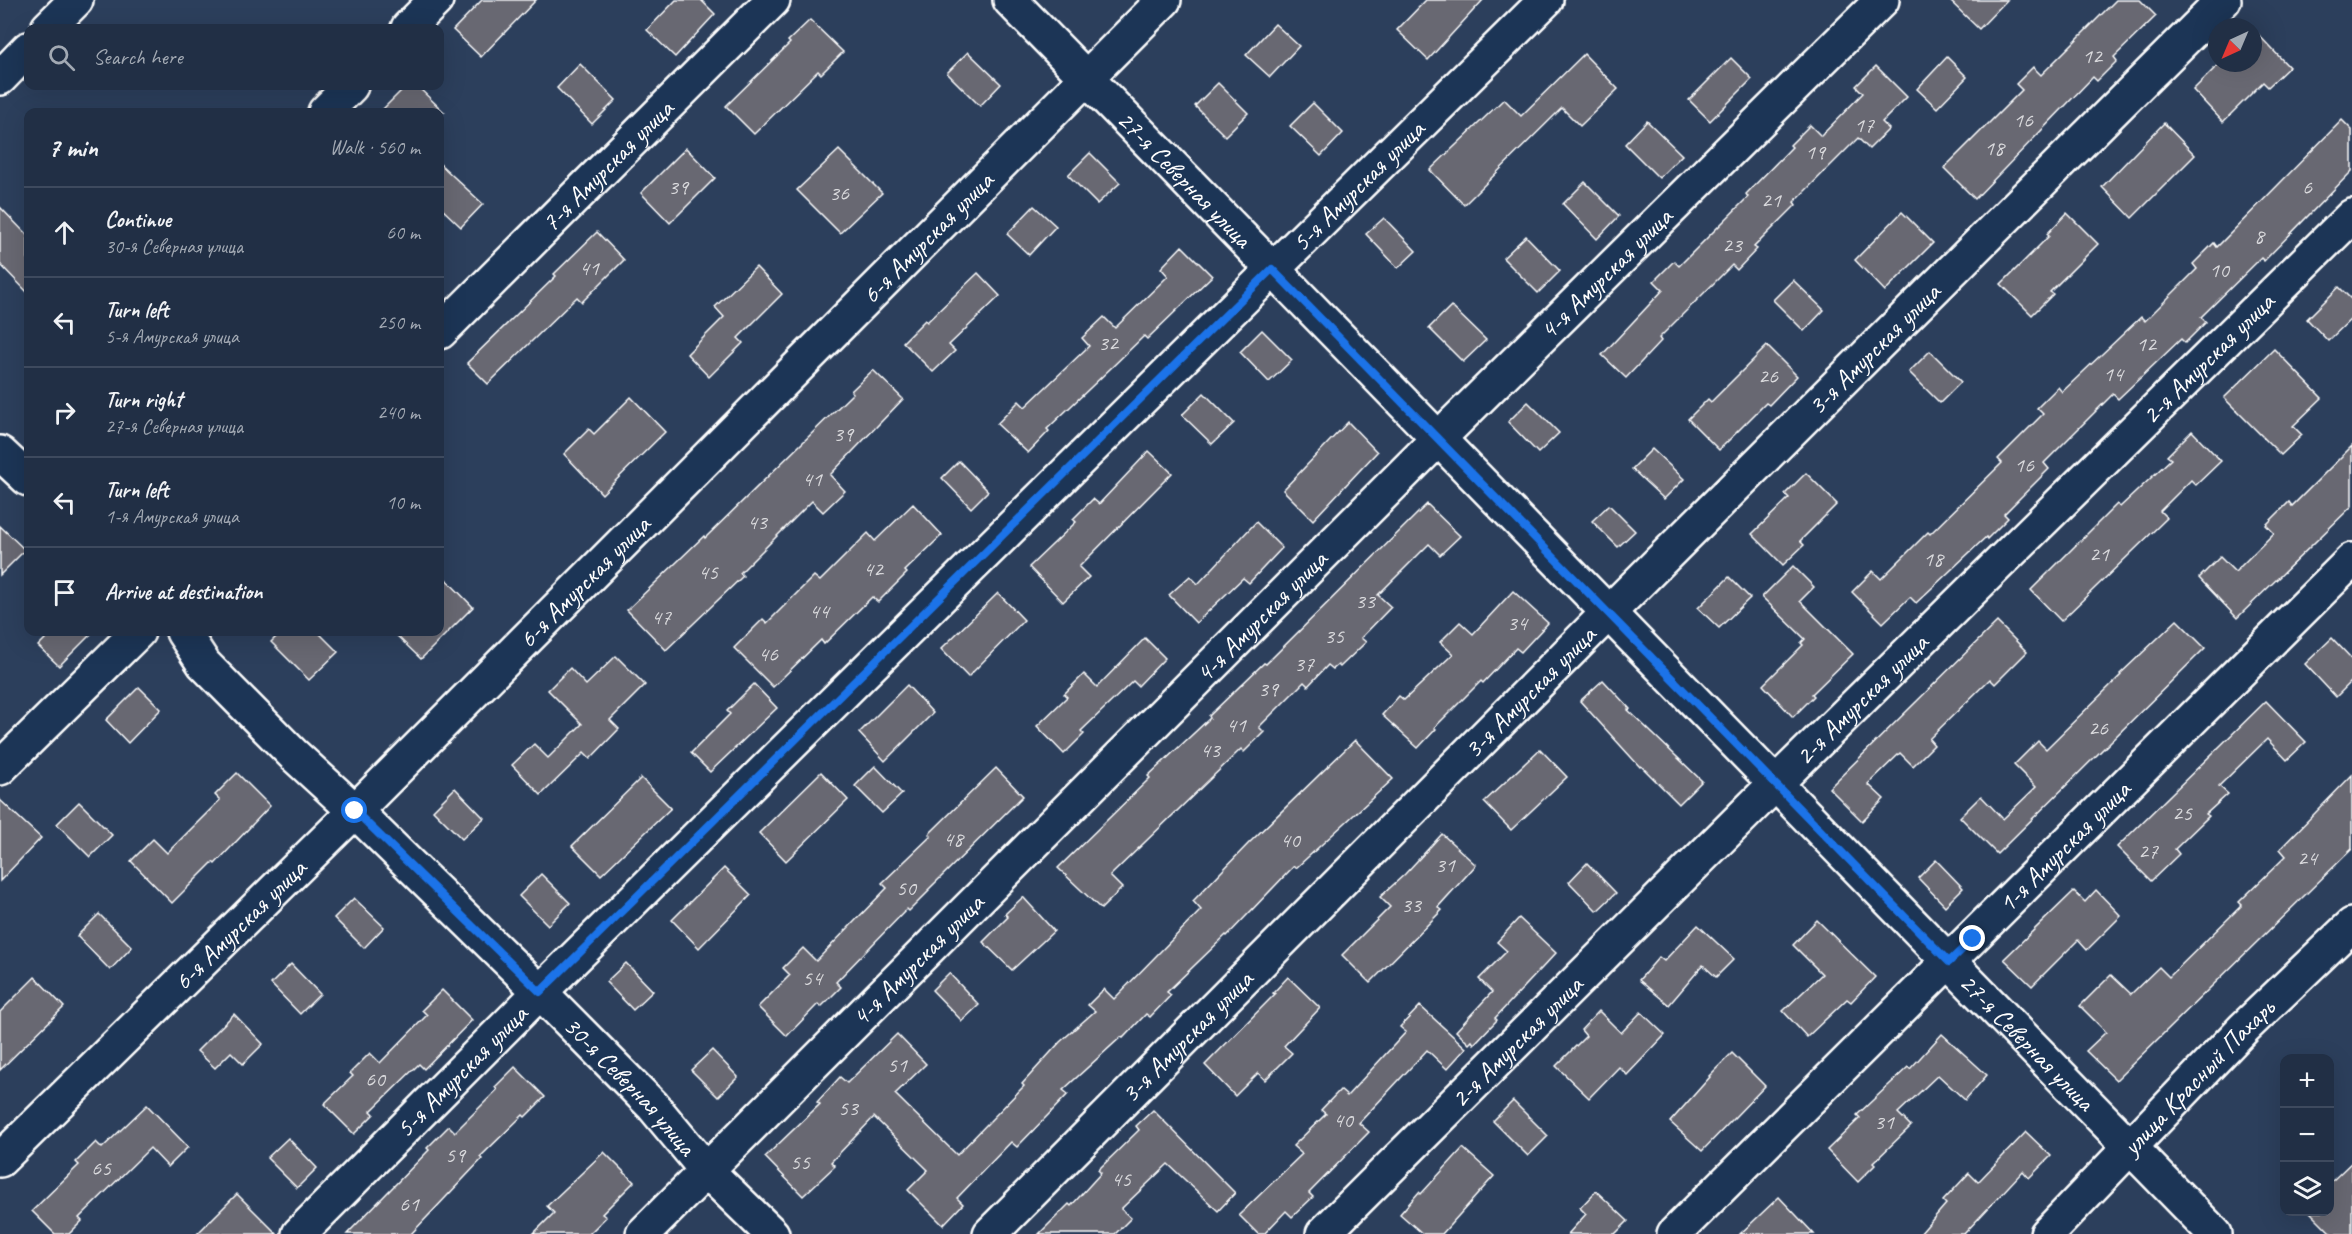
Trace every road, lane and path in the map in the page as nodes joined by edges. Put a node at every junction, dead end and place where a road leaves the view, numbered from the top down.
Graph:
1 (76, 0) edge
2 (436, 0) edge
3 (773, 0) edge
4 (1010, 0) edge
5 (1164, 0) edge
6 (1546, 0) edge
7 (1882, 0) edge
8 (2224, 0) edge
9 (52, 24) edge
10 (412, 24) edge
11 (24, 53) edge
12 (0, 78) edge
13 (1086, 78) junction
14 (347, 90) edge
15 (329, 108) edge
16 (2352, 216) edge
17 (1272, 269) junction
18 (444, 328) edge
19 (1438, 439) junction
20 (0, 453) edge
21 (24, 475) edge
22 (2352, 560) edge
23 (1608, 613) junction
24 (134, 636) edge
25 (186, 636) edge
26 (0, 768) edge
27 (1775, 784) junction
28 (355, 811) junction
29 (2352, 925) edge
30 (1949, 962) junction
31 (540, 992) junction
32 (2131, 1149) junction
33 (0, 1160) edge
34 (706, 1170) junction
35 (299, 1234) edge
36 (643, 1234) edge
37 (772, 1234) edge
38 (990, 1234) edge
39 (1323, 1234) edge
40 (1674, 1234) edge
41 (2048, 1234) edge
42 (2215, 1234) edge

1 - 9 street
2 - 10 street
3 - 18 street, 7-я Амурская улица
4 - 13 street, 27-я Северная улица
5 - 13 street, 6-я Амурская улица
6 - 17 street, 5-я Амурская улица
7 - 19 street, 4-я Амурская улица
8 - 23 street, 3-я Амурская улица
11 - 12 street
13 - 17 street, 27-я Северная улица
13 - 28 street, 6-я Амурская улица
14 - 15 street
16 - 27 street, 2-я Амурская улица
17 - 19 street, 27-я Северная улица
17 - 31 street, 5-я Амурская улица
19 - 23 street, 27-я Северная улица
19 - 34 street, 4-я Амурская улица
20 - 21 street
22 - 30 street, 1-я Амурская улица
23 - 27 street, 27-я Северная улица
23 - 38 street, 3-я Амурская улица
24 - 26 street
25 - 28 street, 30-я Северная улица
27 - 30 street, 27-я Северная улица
27 - 39 street, 2-я Амурская улица
28 - 31 street, 30-я Северная улица
28 - 33 street, 6-я Амурская улица
29 - 32 street, улица Красный Пахарь
30 - 32 street, 27-я Северная улица
30 - 40 street, 1-я Амурская улица
31 - 34 street, 30-я Северная улица
31 - 35 street, 5-я Амурская улица
32 - 41 street, улица Красный Пахарь
32 - 42 street, 27-я Северная улица
34 - 36 street, 4-я Амурская улица
34 - 37 street, 30-я Северная улица

